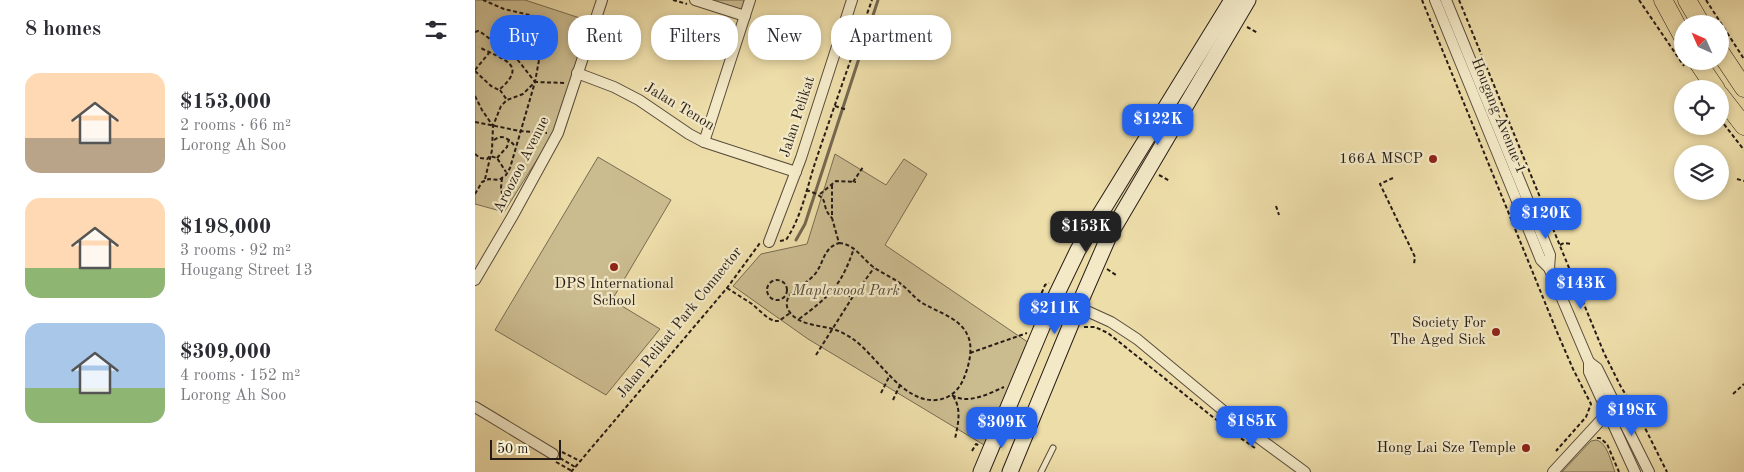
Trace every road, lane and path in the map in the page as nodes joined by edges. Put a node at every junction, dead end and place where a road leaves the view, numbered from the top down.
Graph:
1 (483, 0) edge
2 (601, 0) edge
3 (695, 0) edge
4 (750, 0) edge
5 (852, 0) edge
6 (872, 0) edge
7 (1232, 0) edge
8 (1248, 0) edge
9 (1422, 0) edge
10 (1435, 0) edge
11 (1446, 0) edge
12 (1459, 0) edge
13 (1639, 0) edge
14 (1663, 0) edge
15 (1687, 0) edge
16 (1706, 0) edge
17 (526, 15) edge
18 (1696, 15) edge
19 (745, 16) junction
20 (1674, 20) edge
21 (1248, 27) dead end
22 (475, 32) edge
23 (1258, 33) dead end
24 (490, 39) edge
25 (1674, 43) edge
26 (479, 47) dead end
27 (489, 52) junction
28 (1744, 59) edge
29 (518, 60) edge
30 (539, 60) edge
31 (1729, 66) edge
32 (1697, 70) edge
33 (475, 71) edge
34 (577, 73) junction
35 (1707, 80) edge
36 (535, 82) junction
37 (568, 83) dead end
38 (1744, 88) edge
39 (499, 90) junction
40 (475, 96) edge
41 (507, 100) junction
42 (835, 106) junction
43 (1729, 107) edge
44 (847, 110) dead end
45 (475, 122) edge
46 (493, 126) junction
47 (1744, 126) edge
48 (520, 131) junction
49 (1729, 131) edge
50 (550, 134) dead end
51 (509, 139) junction
52 (493, 140) junction
53 (705, 142) junction
54 (516, 147) junction
55 (1744, 150) edge
56 (475, 154) edge
57 (490, 156) junction
58 (497, 158) junction
59 (863, 167) dead end
60 (796, 172) junction
61 (507, 173) junction
62 (1159, 175) dead end
63 (502, 178) junction
64 (1393, 178) dead end
65 (485, 179) junction
66 (1737, 179) dead end
67 (1170, 181) dead end
68 (1744, 181) edge
69 (832, 185) junction
70 (806, 190) junction
71 (475, 194) edge
72 (820, 194) junction
73 (1107, 201) junction
74 (1276, 206) dead end
75 (1124, 209) junction
76 (507, 214) dead end
77 (1279, 215) dead end
78 (832, 218) junction
79 (769, 242) junction
80 (839, 243) junction
81 (1573, 244) dead end
82 (1559, 245) junction
83 (853, 248) junction
84 (1414, 264) dead end
85 (875, 268) junction
86 (1549, 268) junction
87 (475, 280) edge
88 (836, 287) junction
89 (727, 288) junction
90 (785, 295) junction
91 (789, 297) junction
92 (852, 298) junction
93 (1078, 307) junction
94 (790, 313) junction
95 (799, 320) junction
96 (831, 329) junction
97 (1077, 330) dead end
98 (1039, 333) junction
99 (970, 353) junction
100 (816, 355) dead end
101 (1589, 362) junction
102 (890, 375) junction
103 (1019, 381) junction
104 (1744, 384) edge
105 (900, 385) junction
106 (881, 393) dead end
107 (1733, 394) dead end
108 (953, 395) junction
109 (893, 400) dead end
110 (1616, 404) junction
111 (475, 407) edge
112 (1607, 413) junction
113 (1600, 438) dead end
114 (955, 439) dead end
115 (1053, 448) dead end
116 (1259, 451) dead end
117 (1556, 451) dead end
118 (553, 454) joint
119 (575, 468) junction
120 (1646, 471) edge
121 (571, 472) edge
122 (981, 472) edge
123 (1010, 472) edge
124 (1041, 472) edge
125 (1305, 472) edge
126 (1553, 472) edge
127 (1619, 472) edge
128 (1635, 472) edge
129 (1667, 472) edge

1 - 17 path
2 - 34 street, Aroozoo Avenue
3 - 19 street
4 - 19 street
5 - 60 street, Jalan Pelikat
6 - 42 path, Jalan Pelikat Park Connector
7 - 73 main road
8 - 75 main road
9 - 117 path
10 - 86 street, Hougang Avenue 1
11 - 86 street, Hougang Avenue 1
12 - 82 path
13 - 25 path
14 - 20 highway
15 - 18 highway
16 - 28 path
19 - 53 street
21 - 23 path
22 - 24 path
26 - 27 path
27 - 33 path
27 - 39 path
29 - 36 path
30 - 36 path
31 - 38 highway
32 - 35 highway
33 - 39 path
34 - 53 street, Jalan Tenon
34 - 87 street, Aroozoo Avenue
36 - 37 path
36 - 41 path
36 - 48 path
39 - 41 path
40 - 46 path
41 - 46 path
42 - 44 path
42 - 70 path, Jalan Pelikat Park Connector
43 - 47 highway
45 - 46 path
46 - 48 path
46 - 52 path
48 - 50 path
48 - 54 path
49 - 55 path
51 - 52 path
51 - 54 path
51 - 58 path
52 - 57 path
53 - 60 street, Jalan Tenon
54 - 61 path
56 - 57 path
57 - 58 path
57 - 65 path
58 - 61 path
59 - 69 path
60 - 79 street, Jalan Pelikat
61 - 63 path
62 - 67 path
63 - 65 path
63 - 76 path
64 - 84 path
65 - 71 path
66 - 68 path
69 - 72 path
69 - 78 path
70 - 72 path
70 - 79 path, Jalan Pelikat Park Connector
72 - 78 path
73 - 75 main road
73 - 98 main road
74 - 77 path
75 - 93 main road
78 - 80 path
79 - 89 path, Jalan Pelikat Park Connector
80 - 83 path
80 - 91 path
81 - 82 path
82 - 129 path
83 - 85 path
83 - 88 path
85 - 92 path
85 - 99 path
86 - 101 street, Hougang Avenue 1
88 - 92 path
88 - 95 path
89 - 94 path
89 - 119 path, Jalan Pelikat Park Connector
90 - 90 path
90 - 91 path
91 - 94 path
92 - 96 path
93 - 123 main road
93 - 125 street
94 - 95 path
95 - 96 path
96 - 100 path
96 - 102 path
97 - 116 path
98 - 99 path
98 - 103 main road
99 - 108 path
101 - 110 street, Hougang Avenue 1
101 - 112 street, Hougang Avenue 1
102 - 105 path
102 - 106 path
103 - 108 path
103 - 122 main road
104 - 107 path
105 - 108 path
105 - 109 path
108 - 114 path
110 - 112 street
110 - 120 street, Hougang Avenue 1
111 - 118 street
112 - 126 street
112 - 128 street, Hougang Avenue 1
113 - 127 path
115 - 124 lane
118 - 119 path
119 - 121 path, Jalan Pelikat Park Connector

